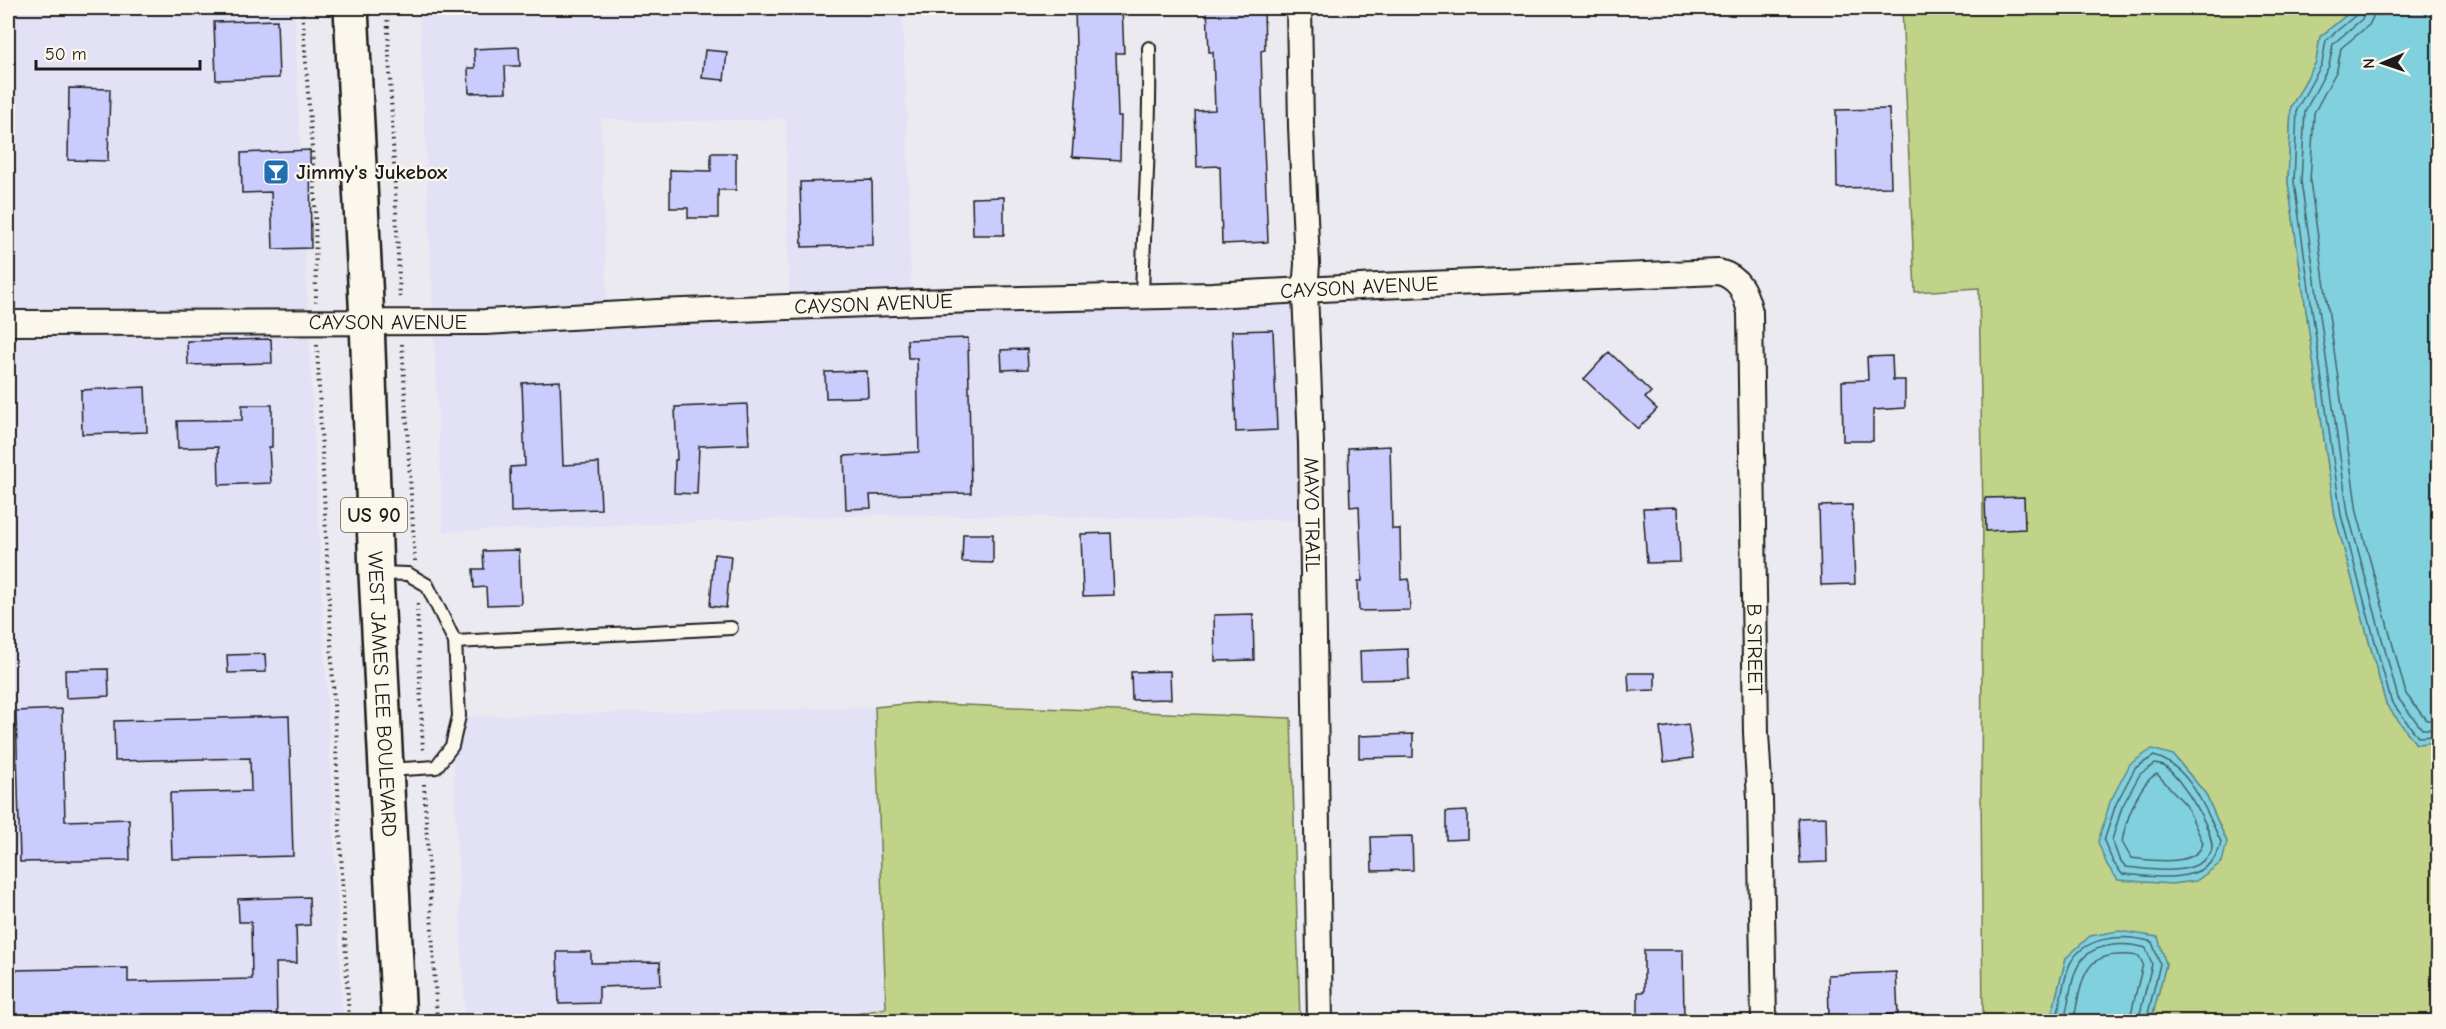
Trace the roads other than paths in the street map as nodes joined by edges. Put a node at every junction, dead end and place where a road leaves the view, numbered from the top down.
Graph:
1 (351, 8) edge
2 (1299, 8) edge
3 (1149, 48) dead end
4 (1736, 280) joint
5 (1305, 291) junction
6 (1142, 297) junction
7 (367, 321) junction
8 (8, 323) edge
9 (376, 573) junction
10 (731, 628) dead end
11 (456, 642) junction
12 (386, 770) junction
13 (399, 1022) edge
14 (1320, 1022) edge
15 (1764, 1022) edge

1 - 7 main road, WEST JAMES LEE BOULEVARD / US 90
2 - 5 street, MAYO TRAIL
3 - 6 lane
4 - 5 street, CAYSON AVENUE
4 - 15 street, B STREET
5 - 6 street, CAYSON AVENUE
5 - 14 street, MAYO TRAIL
6 - 7 street, CAYSON AVENUE
7 - 8 street, CAYSON AVENUE
7 - 9 main road, WEST JAMES LEE BOULEVARD / US 90
9 - 11 lane
9 - 12 main road, WEST JAMES LEE BOULEVARD / US 90
10 - 11 lane
11 - 12 lane
12 - 13 main road, WEST JAMES LEE BOULEVARD / US 90

